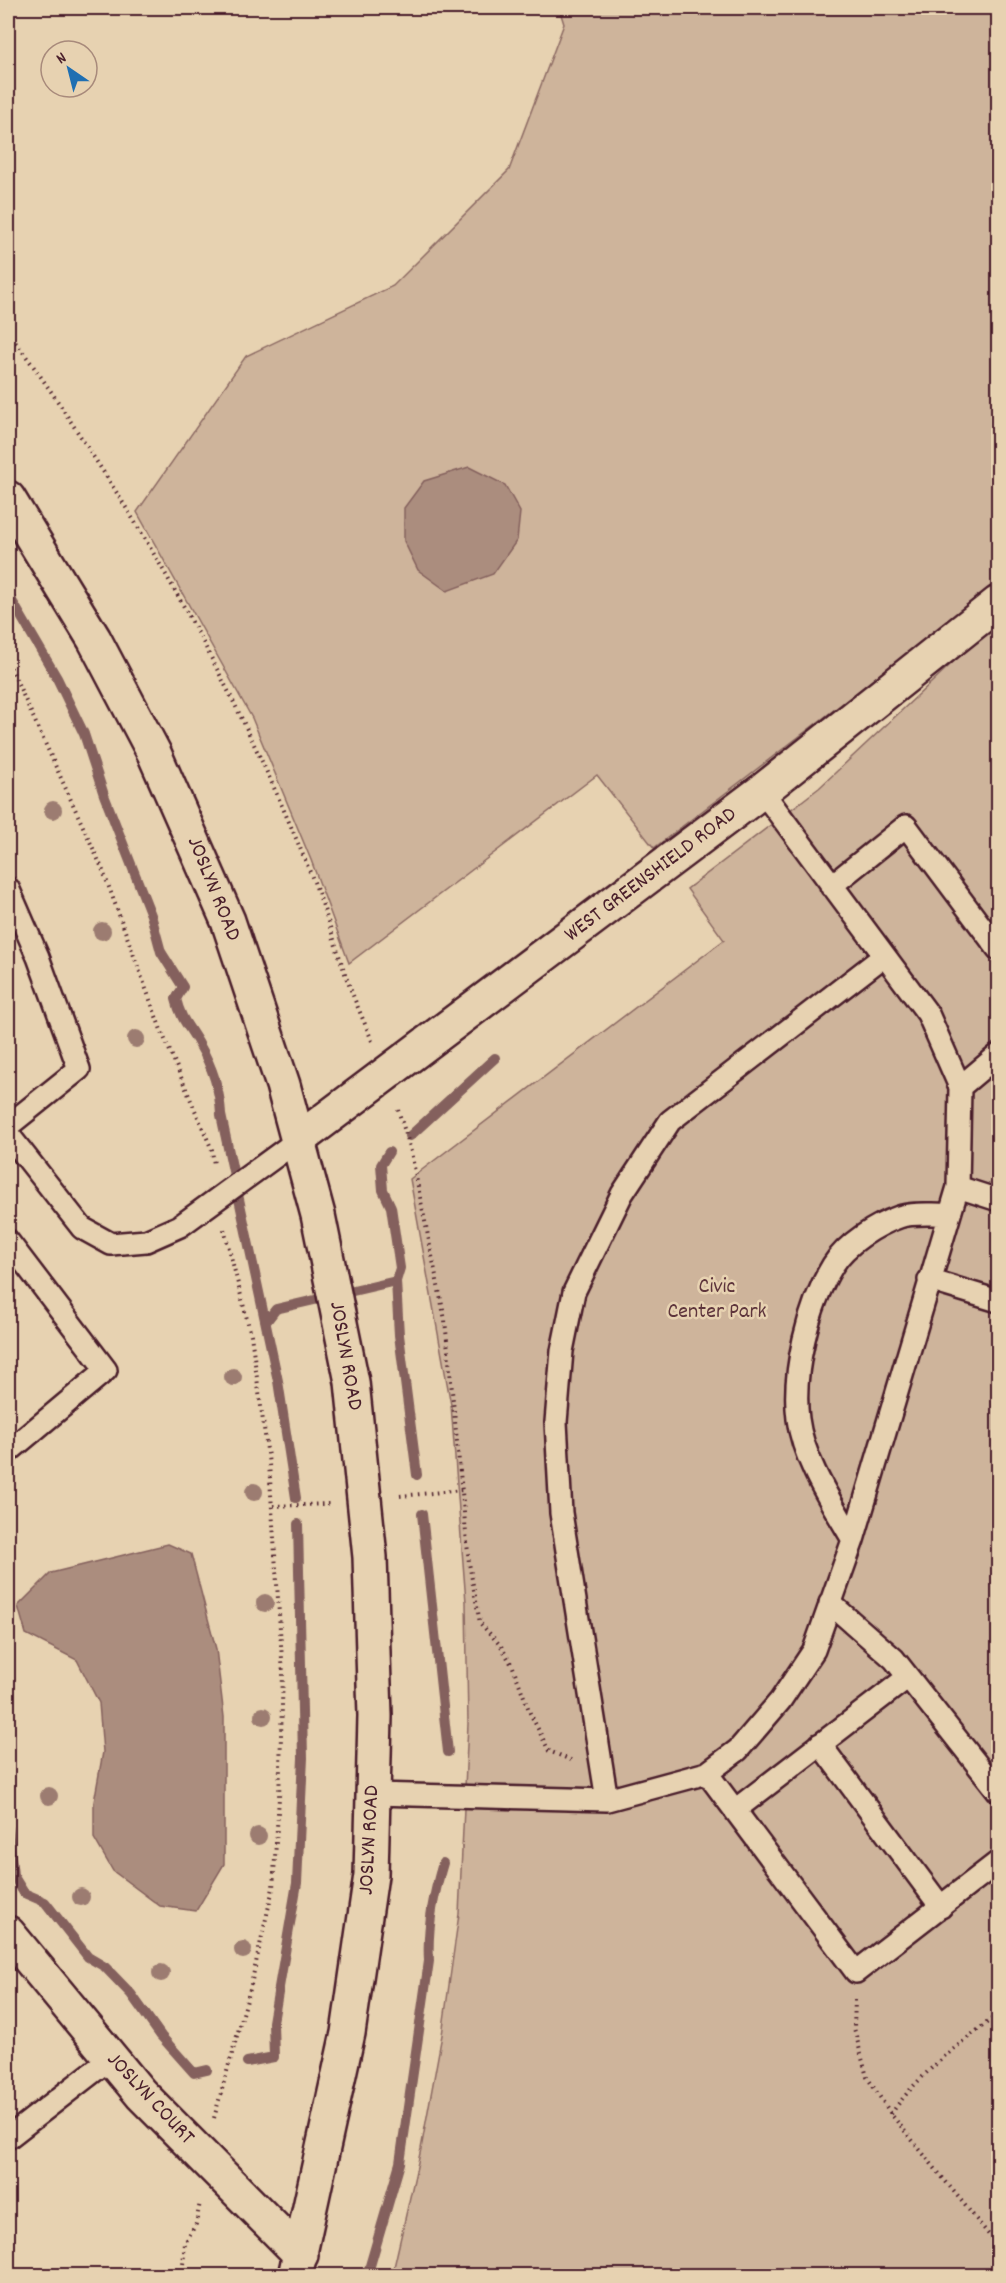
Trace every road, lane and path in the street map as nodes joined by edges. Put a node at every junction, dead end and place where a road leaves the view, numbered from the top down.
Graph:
1 (8, 333) edge
2 (8, 498) edge
3 (999, 603) edge
4 (8, 662) edge
5 (762, 790) junction
6 (831, 886) junction
7 (8, 888) edge
8 (999, 949) edge
9 (884, 956) junction
10 (999, 1055) edge
11 (384, 1076) junction
12 (960, 1087) junction
13 (8, 1126) edge
14 (8, 1134) edge
15 (298, 1140) junction
16 (958, 1187) junction
17 (219, 1198) junction
18 (999, 1200) edge
19 (949, 1214) junction
20 (8, 1241) edge
21 (929, 1280) junction
22 (999, 1301) edge
23 (8, 1452) edge
24 (853, 1540) junction
25 (830, 1603) junction
26 (908, 1677) junction
27 (820, 1744) junction
28 (601, 1761) junction
29 (707, 1773) junction
30 (999, 1791) edge
31 (374, 1794) junction
32 (607, 1800) junction
33 (735, 1810) junction
34 (999, 1862) edge
35 (941, 1906) junction
36 (8, 1933) edge
37 (856, 1972) junction
38 (999, 2014) edge
39 (111, 2058) junction
40 (891, 2114) junction
41 (8, 2138) edge
42 (207, 2158) junction
43 (999, 2246) edge
44 (298, 2265) edge
45 (182, 2276) edge

1 - 11 path
2 - 15 street, JOSLYN ROAD
3 - 5 street, WEST GREENSHIELD ROAD
4 - 17 path
5 - 6 lane
5 - 11 street, WEST GREENSHIELD ROAD
6 - 8 lane
6 - 9 lane
7 - 13 lane
9 - 12 lane
9 - 28 lane
10 - 12 lane
11 - 15 street, WEST GREENSHIELD ROAD
11 - 28 path
12 - 16 lane
14 - 17 lane
15 - 17 lane
15 - 31 street, JOSLYN ROAD
16 - 18 lane
16 - 19 lane
17 - 42 path
19 - 21 lane
19 - 24 lane
20 - 23 lane
21 - 22 lane
21 - 24 lane
24 - 25 lane
25 - 26 lane
25 - 29 lane
26 - 27 lane
26 - 30 lane
27 - 33 lane
27 - 35 lane
28 - 32 lane
29 - 32 lane
29 - 33 lane
31 - 32 lane
31 - 44 street, JOSLYN ROAD
33 - 37 lane
34 - 35 lane
35 - 37 lane
36 - 39 street, JOSLYN COURT
37 - 40 path
38 - 40 path
39 - 41 lane
39 - 42 street, JOSLYN COURT
40 - 43 path
42 - 44 street, JOSLYN COURT
42 - 45 path

